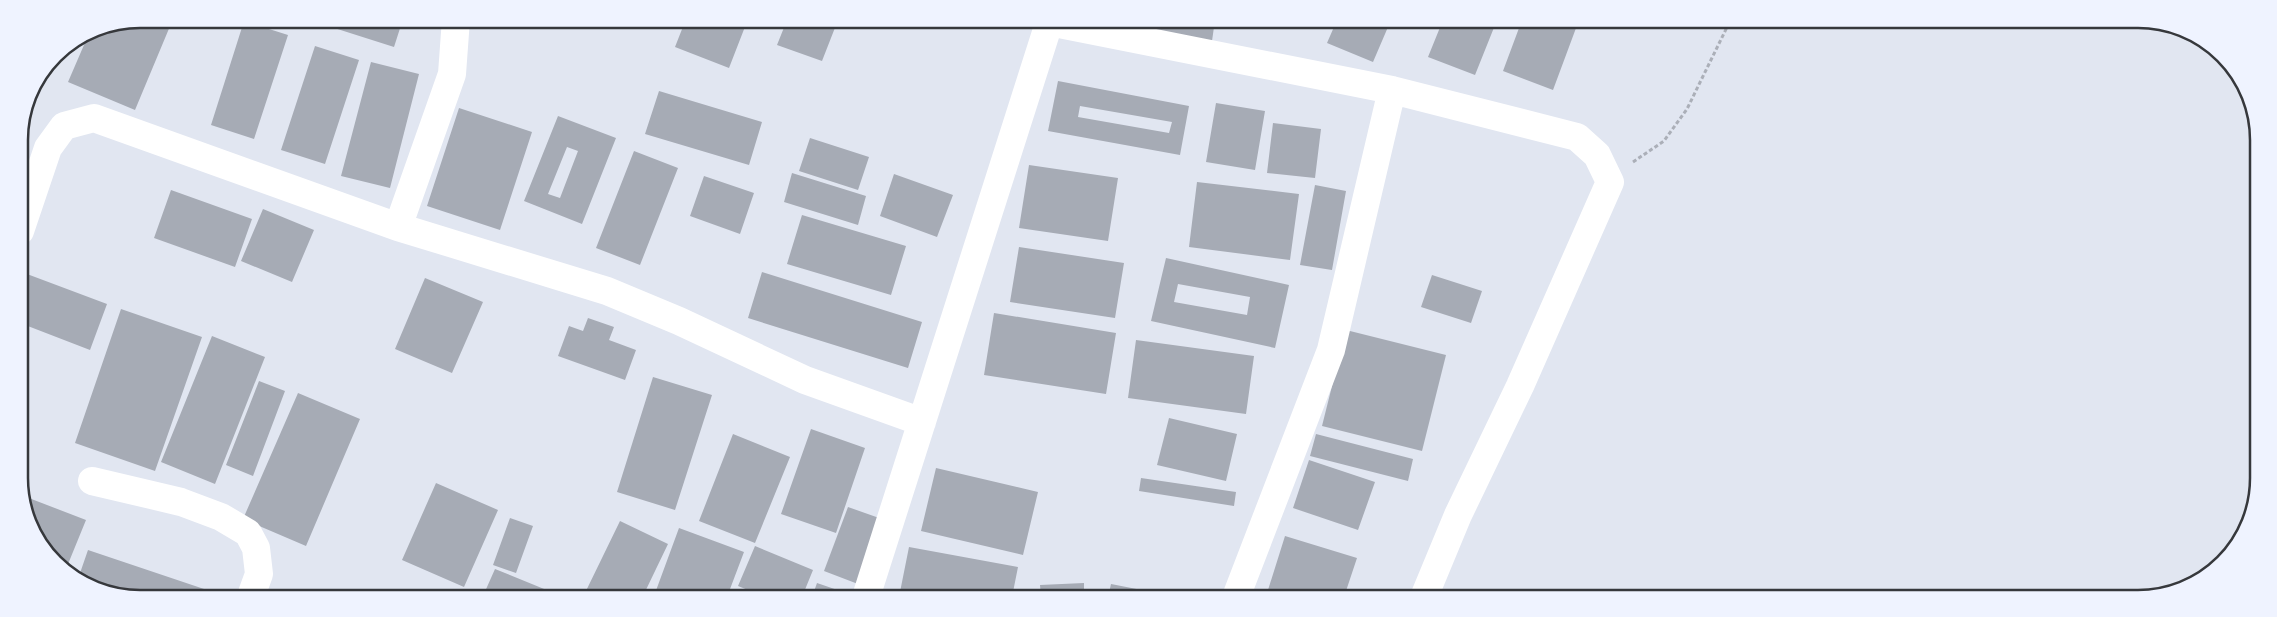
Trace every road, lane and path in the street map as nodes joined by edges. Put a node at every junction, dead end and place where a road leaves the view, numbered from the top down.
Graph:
1 (455, 28) edge
2 (1047, 28) edge
3 (1084, 28) edge
4 (1727, 28) edge
5 (1392, 90) junction
6 (1610, 182) junction
7 (28, 207) edge
8 (398, 227) junction
9 (922, 422) junction
10 (92, 481) dead end
11 (1239, 589) edge
12 (1427, 589) edge
13 (253, 590) edge
14 (868, 590) edge

1 - 8 street
2 - 9 street
3 - 5 street
4 - 6 path
5 - 6 street
5 - 11 street
6 - 12 street
7 - 8 street
8 - 9 street
9 - 14 street
10 - 13 street

